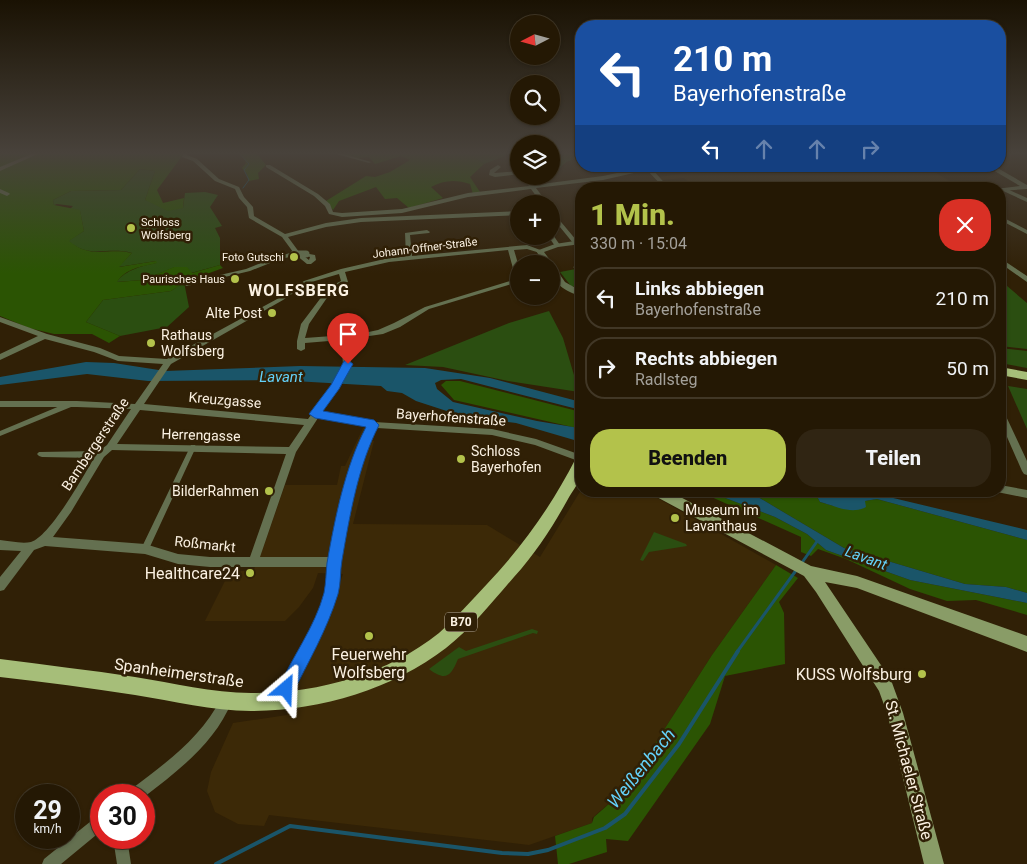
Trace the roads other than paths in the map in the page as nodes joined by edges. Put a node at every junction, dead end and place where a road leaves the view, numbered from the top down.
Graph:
1 (3, 192) edge
2 (239, 192) edge
3 (312, 192) edge
4 (490, 192) edge
5 (1009, 192) edge
6 (7, 194) dead end
7 (1027, 200) edge
8 (510, 213) edge
9 (1006, 221) edge
10 (560, 222) edge
11 (427, 232) dead end
12 (1027, 232) edge
13 (284, 236) junction
14 (575, 239) edge
15 (575, 242) edge
16 (557, 245) edge
17 (560, 245) edge
18 (510, 248) junction
19 (540, 251) junction
20 (543, 255) edge
21 (409, 258) junction
22 (309, 263) junction
23 (1006, 264) edge
24 (341, 271) junction
25 (314, 278) junction
26 (1027, 280) edge
27 (560, 281) edge
28 (187, 284) dead end
29 (575, 291) edge
30 (0, 319) edge
31 (44, 336) junction
32 (345, 338) junction
33 (0, 357) edge
34 (168, 362) junction
35 (161, 370) joint
36 (1006, 372) edge
37 (1027, 376) edge
38 (152, 383) joint
39 (0, 404) edge
40 (69, 405) junction
41 (137, 407) junction
42 (312, 418) junction
43 (374, 425) junction
44 (1006, 425) edge
45 (0, 434) edge
46 (110, 446) junction
47 (193, 447) junction
48 (292, 451) junction
49 (42, 454) dead end
50 (101, 454) junction
51 (575, 458) edge
52 (575, 471) edge
53 (1027, 471) edge
54 (1006, 490) edge
55 (1027, 494) edge
56 (668, 497) edge
57 (44, 541) junction
58 (0, 545) edge
59 (30, 547) junction
60 (145, 549) junction
61 (334, 562) junction
62 (254, 563) junction
63 (809, 572) junction
64 (2, 580) edge
65 (1027, 644) edge
66 (0, 668) edge
67 (226, 701) junction
68 (281, 701) junction
69 (150, 784) edge
70 (90, 831) edge
71 (122, 849) edge
72 (50, 864) edge
73 (124, 864) edge
74 (934, 864) edge

1 - 6 street
2 - 13 street
3 - 4 street
5 - 7 street
8 - 13 street
9 - 12 street
10 - 14 street
11 - 21 street
13 - 22 street
15 - 17 street
16 - 19 street
18 - 19 street, Johann-Offner-Straße
18 - 21 street, Johann-Offner-Straße
18 - 32 street
19 - 20 street
21 - 24 street, Johann-Offner-Straße
22 - 25 street
22 - 28 street, bridge
23 - 26 street
24 - 25 street, Johann-Offner-Straße
24 - 32 street
25 - 34 street, Johann-Offner-Straße
27 - 29 street
30 - 31 street
31 - 33 street
31 - 34 street
32 - 42 street
34 - 35 street, Bambergerstraße
35 - 38 street, Bambergerstraße
36 - 37 main road
38 - 41 street, Bambergerstraße
39 - 40 street
40 - 41 street
40 - 45 street
41 - 42 street, Kreuzgasse
41 - 46 street, Bambergerstraße
42 - 43 street, Bayerhofenstraße
42 - 48 street
43 - 51 street, Bayerhofenstraße
43 - 61 street
44 - 53 street
46 - 47 street, Herrengasse
46 - 50 street, Bambergerstraße
47 - 48 street, Herrengasse
47 - 60 street
48 - 62 street
49 - 50 street
50 - 57 street, Bambergerstraße
52 - 68 main road, Spanheimerstraße / B70
54 - 55 street
56 - 63 main road, St. Michaeler Straße
57 - 59 street
57 - 60 street, Roßmarkt
58 - 59 street
59 - 64 street
60 - 62 street, Roßmarkt
61 - 62 street, Roßmarkt
61 - 68 street
63 - 65 main road
63 - 74 main road, St. Michaeler Straße
66 - 67 main road, Spanheimerstraße / B70
67 - 68 main road, Spanheimerstraße / B70
67 - 69 street
70 - 72 street
71 - 73 street

